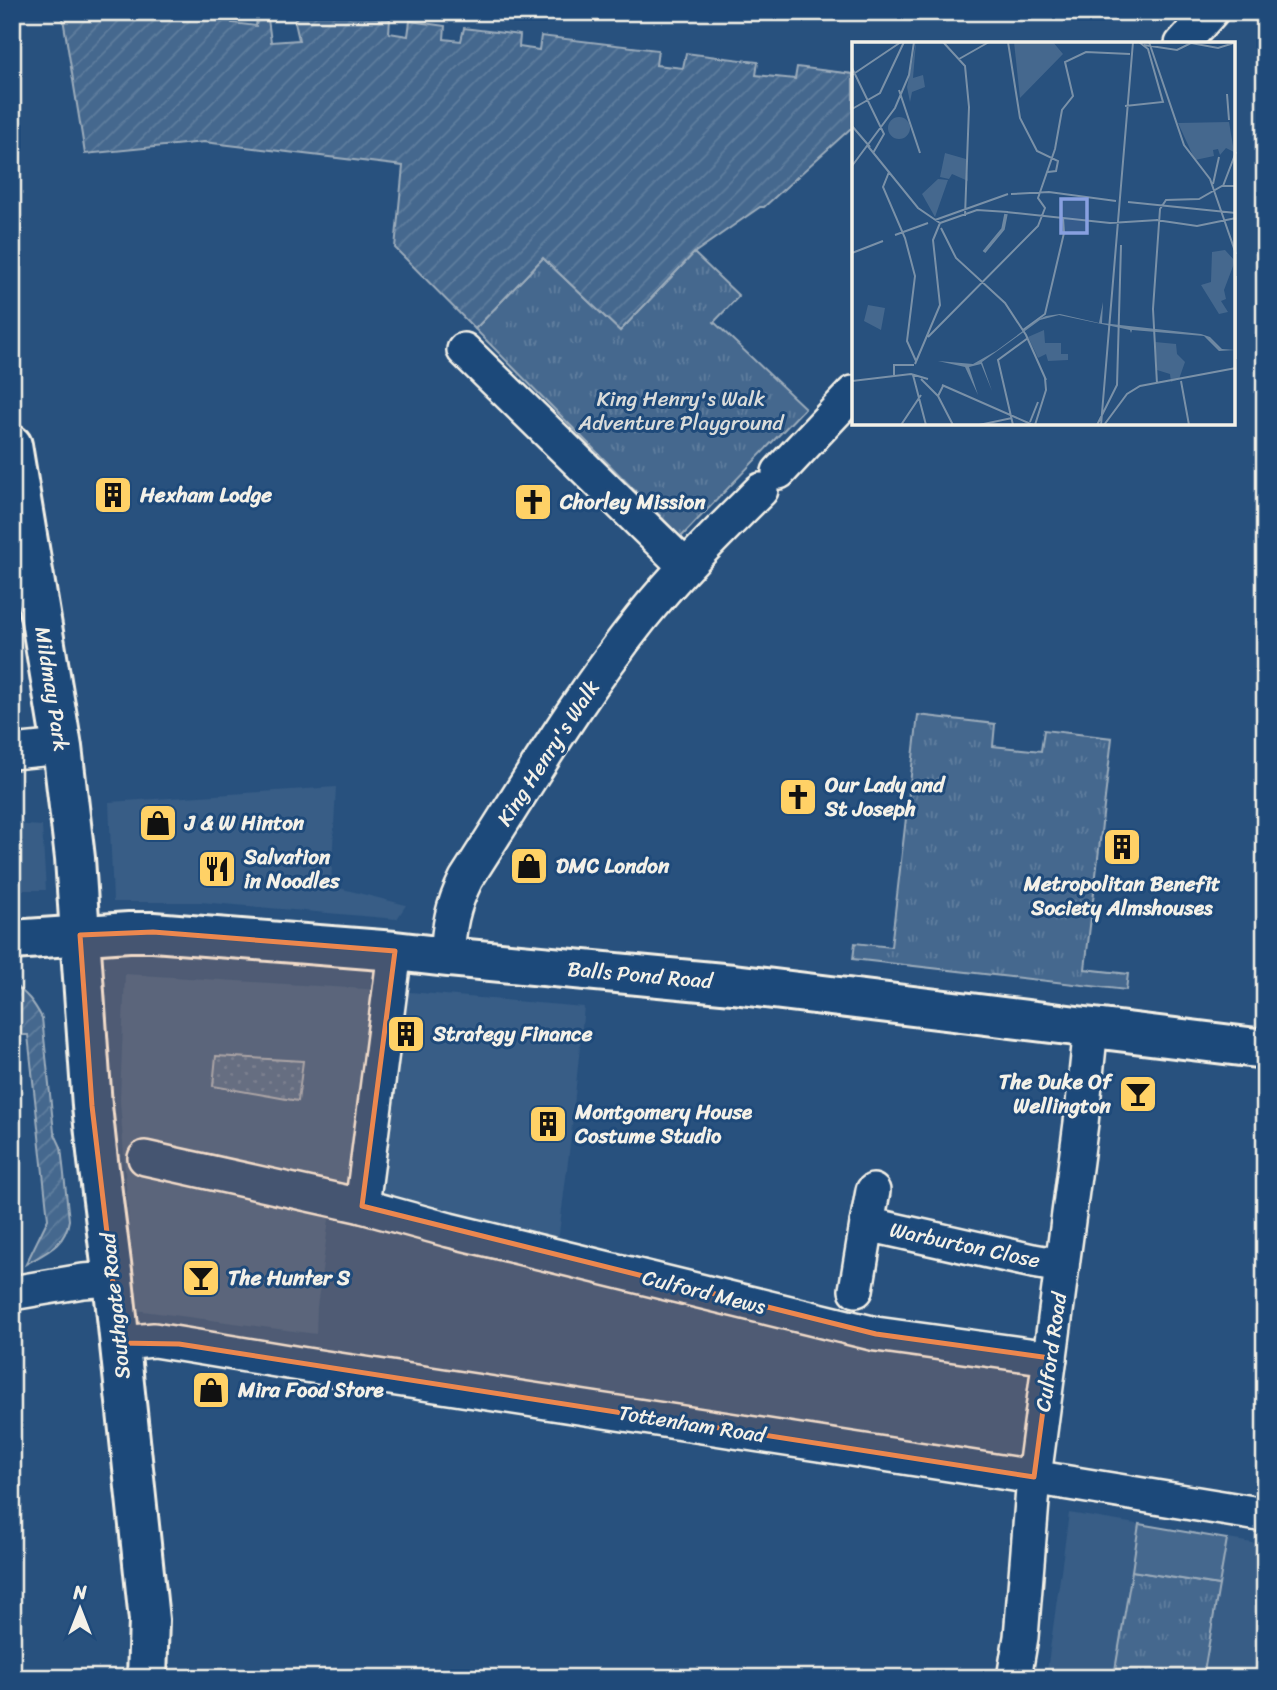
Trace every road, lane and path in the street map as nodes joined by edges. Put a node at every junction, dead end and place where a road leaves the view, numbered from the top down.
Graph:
1 (464, 350) dead end
2 (852, 394) edge
3 (12, 445) edge
4 (685, 566) junction
5 (62, 747) junction
6 (12, 751) edge
7 (80, 935) junction
8 (12, 940) edge
9 (395, 951) junction
10 (447, 957) junction
11 (1091, 1027) junction
12 (1265, 1049) edge
13 (145, 1158) dead end
14 (873, 1191) dead end
15 (362, 1206) junction
16 (867, 1224) junction
17 (1062, 1266) junction
18 (113, 1279) junction
19 (856, 1290) dead end
20 (12, 1293) edge
21 (120, 1343) junction
22 (1050, 1358) junction
23 (1034, 1477) junction
24 (1265, 1516) edge
25 (147, 1678) edge
26 (1014, 1678) edge

1 - 4 street
2 - 4 street, King Henry's Walk
3 - 5 main road, Mildmay Park
4 - 10 street, King Henry's Walk
5 - 6 street
5 - 7 main road, Mildmay Park
7 - 8 main road, Balls Pond Road
7 - 9 main road, Balls Pond Road
7 - 18 main road, Southgate Road
9 - 10 main road, Balls Pond Road
9 - 15 street
10 - 11 main road, Balls Pond Road
11 - 12 main road, Balls Pond Road
11 - 17 street, Culford Road
13 - 15 street, Culford Mews
14 - 16 street, Warburton Close
15 - 22 street, Culford Mews
16 - 17 street, Warburton Close
16 - 19 street, Warburton Close
17 - 22 street, Culford Road
18 - 20 street
18 - 21 main road, Southgate Road
21 - 23 street, Tottenham Road
21 - 25 main road, Southgate Road
22 - 23 street, Culford Road
23 - 24 street, Tottenham Road
23 - 26 street, Culford Road

